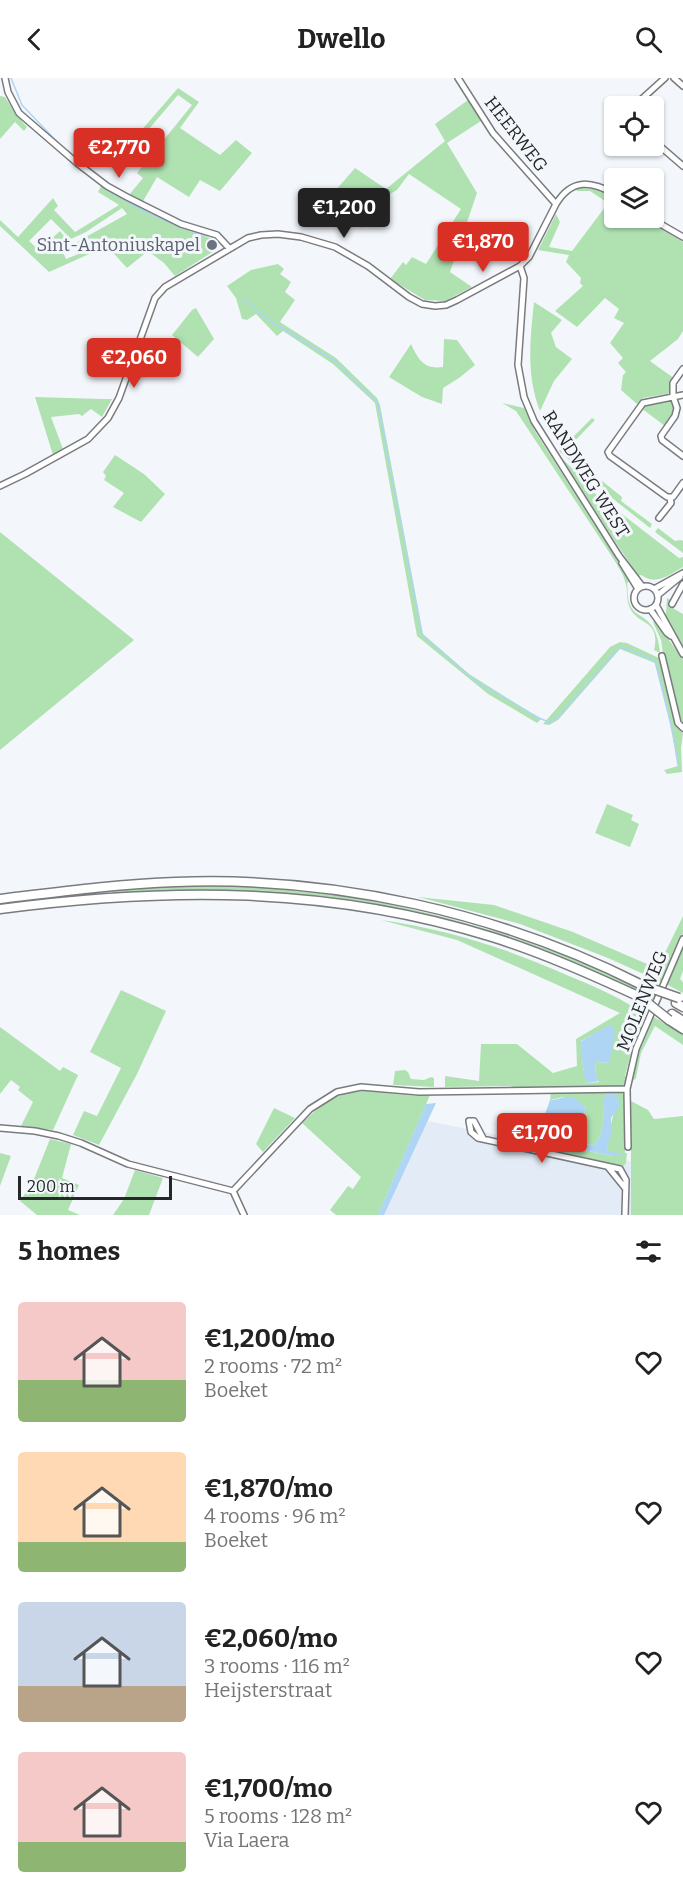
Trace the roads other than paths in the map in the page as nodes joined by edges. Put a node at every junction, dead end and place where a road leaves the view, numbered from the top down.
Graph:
1 (5, 78) edge
2 (458, 78) edge
3 (665, 78) edge
4 (677, 79) edge
5 (683, 87) edge
6 (8, 92) junction
7 (0, 93) edge
8 (645, 96) edge
9 (664, 150) edge
10 (683, 166) edge
11 (604, 188) edge
12 (556, 204) junction
13 (664, 226) edge
14 (683, 237) edge
15 (229, 248) junction
16 (520, 266) junction
17 (683, 369) edge
18 (683, 395) edge
19 (673, 396) junction
20 (683, 456) edge
21 (683, 483) edge
22 (0, 486) edge
23 (670, 498) junction
24 (659, 518) dead end
25 (682, 578) edge
26 (640, 588) junction
27 (656, 592) junction
28 (672, 604) dead end
29 (653, 607) junction
30 (683, 654) edge
31 (662, 656) dead end
32 (683, 728) edge
33 (0, 899) edge
34 (0, 909) edge
35 (683, 939) edge
36 (680, 1002) edge
37 (670, 1017) junction
38 (683, 1021) edge
39 (683, 1029) edge
40 (627, 1089) junction
41 (0, 1128) edge
42 (483, 1138) dead end
43 (628, 1147) dead end
44 (233, 1191) junction
45 (244, 1215) edge
46 (625, 1215) edge

1 - 6 street
2 - 12 street, HEERWEG
3 - 8 street
4 - 5 street
6 - 7 street
6 - 15 street
9 - 10 street
11 - 12 street
12 - 16 street
13 - 14 street
15 - 16 street
15 - 22 street
16 - 26 street, RANDWEG WEST
17 - 19 street
18 - 19 street
19 - 20 street
19 - 23 street
21 - 23 street
23 - 24 street
25 - 27 street
25 - 28 street
26 - 27 street
26 - 29 street
27 - 29 street
29 - 30 street
31 - 32 street
33 - 36 highway, bridge
34 - 37 highway, bridge
35 - 40 street, MOLENWEG
37 - 38 highway
37 - 39 highway
40 - 43 street, MOLENWEG
40 - 44 street
41 - 44 street
42 - 46 street
44 - 45 street

